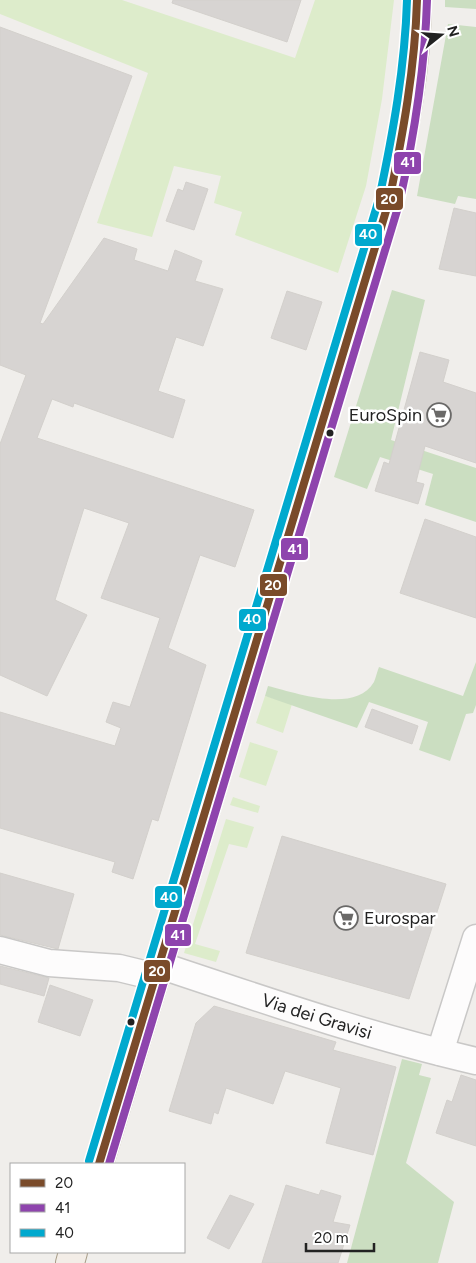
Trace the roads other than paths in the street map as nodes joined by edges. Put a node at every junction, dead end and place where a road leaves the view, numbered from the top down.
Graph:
1 (417, 0) edge
2 (476, 938) edge
3 (0, 950) edge
4 (158, 971) junction
5 (440, 1052) junction
6 (476, 1061) edge
7 (100, 1163) edge

1 - 4 main road
2 - 5 street
3 - 4 street, Via dei Gravisi
4 - 5 street, Via dei Gravisi
4 - 7 main road
5 - 6 street, Via dei Gravisi

